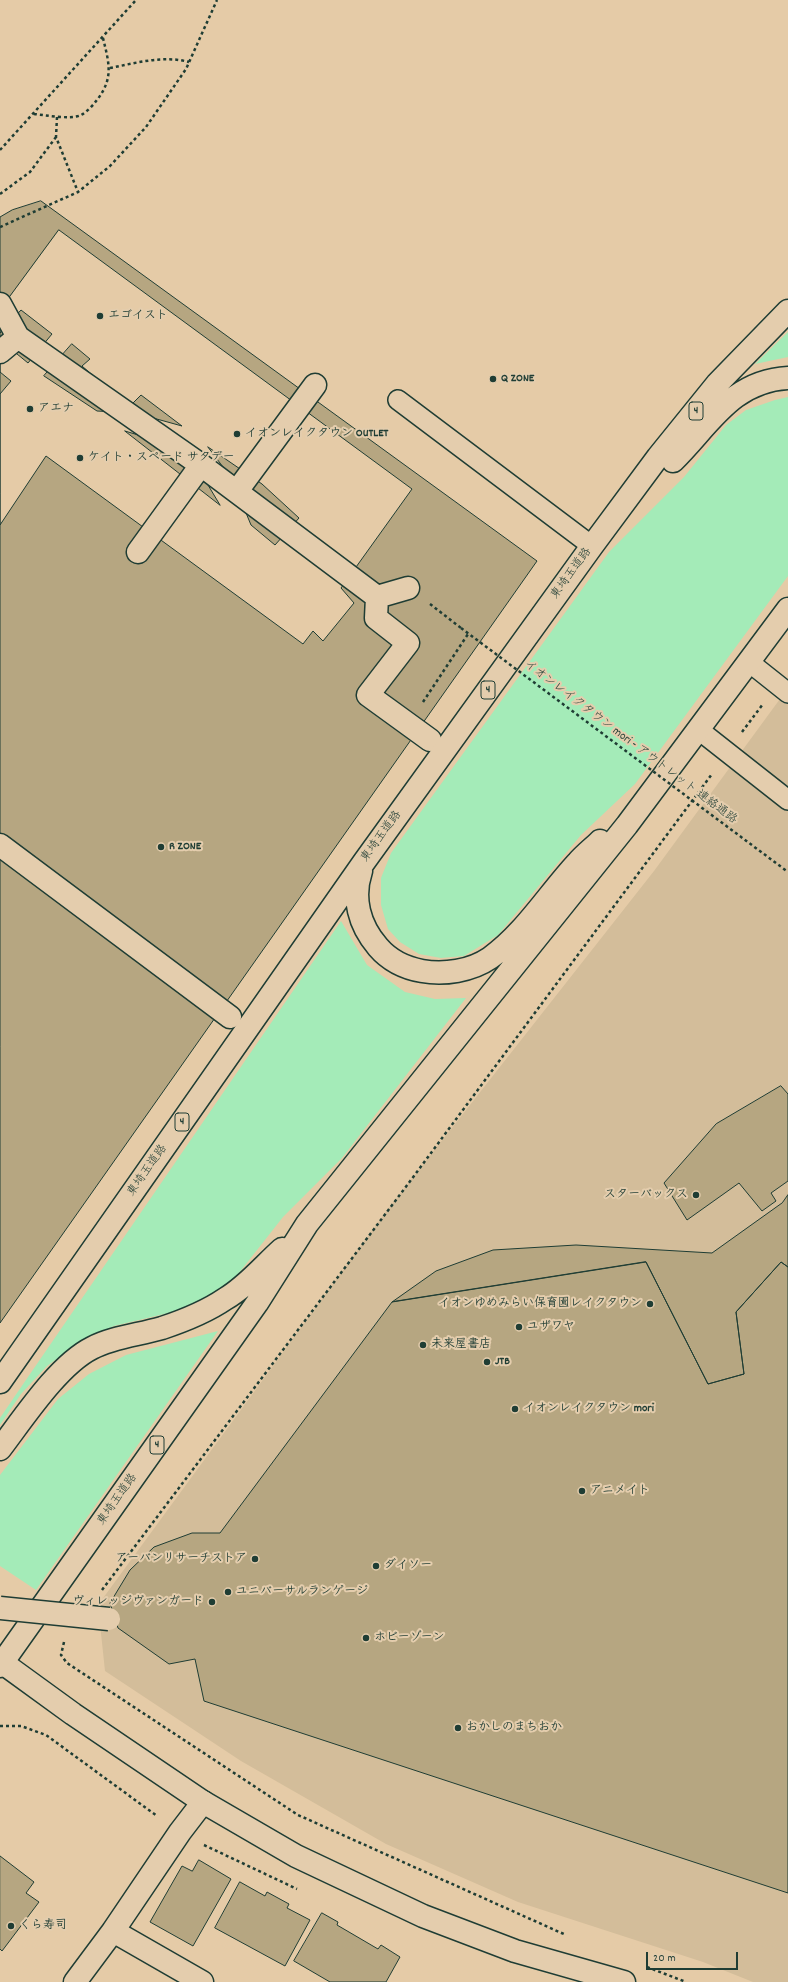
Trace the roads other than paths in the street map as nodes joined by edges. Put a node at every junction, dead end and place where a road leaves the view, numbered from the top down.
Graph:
1 (0, 304) edge
2 (788, 311) edge
3 (18, 337) junction
4 (0, 352) edge
5 (788, 378) edge
6 (315, 385) dead end
7 (398, 400) dead end
8 (201, 465) junction
9 (237, 491) junction
10 (613, 518) junction
11 (592, 546) junction
12 (138, 552) dead end
13 (408, 588) road end
14 (377, 597) junction
15 (788, 609) edge
16 (749, 662) junction
17 (783, 689) edge
18 (699, 730) junction
19 (430, 740) dead end
20 (788, 800) edge
21 (627, 825) junction
22 (0, 845) edge
23 (364, 862) junction
24 (230, 1017) dead end
25 (307, 1224) junction
26 (0, 1382) edge
27 (0, 1449) edge
28 (0, 1608) edge
29 (109, 1619) dead end
30 (1, 1663) edge
31 (203, 1802) junction
32 (114, 1931) junction
33 (75, 1982) edge
34 (202, 1982) edge
35 (624, 1982) edge

1 - 3 main road
2 - 10 main road, 東埼玉道路 / 4
3 - 4 main road
3 - 8 main road
5 - 10 main road, 4
6 - 9 main road
7 - 11 lane
8 - 9 main road
8 - 12 main road
9 - 14 main road
10 - 11 main road, 東埼玉道路 / 4
11 - 23 main road, 東埼玉道路 / 4
13 - 14 main road
14 - 19 main road
15 - 16 main road, 東埼玉道路 / 4
16 - 17 lane
16 - 18 main road, 東埼玉道路 / 4
18 - 20 lane
18 - 21 main road, 東埼玉道路 / 4
21 - 23 main road, 4
21 - 25 main road, 東埼玉道路 / 4
22 - 24 main road
23 - 26 main road, 東埼玉道路 / 4
25 - 27 main road, 4
25 - 30 main road, 東埼玉道路 / 4
28 - 29 main road, bridge
30 - 31 main road
31 - 32 main road
31 - 35 main road
32 - 33 main road
32 - 34 main road

